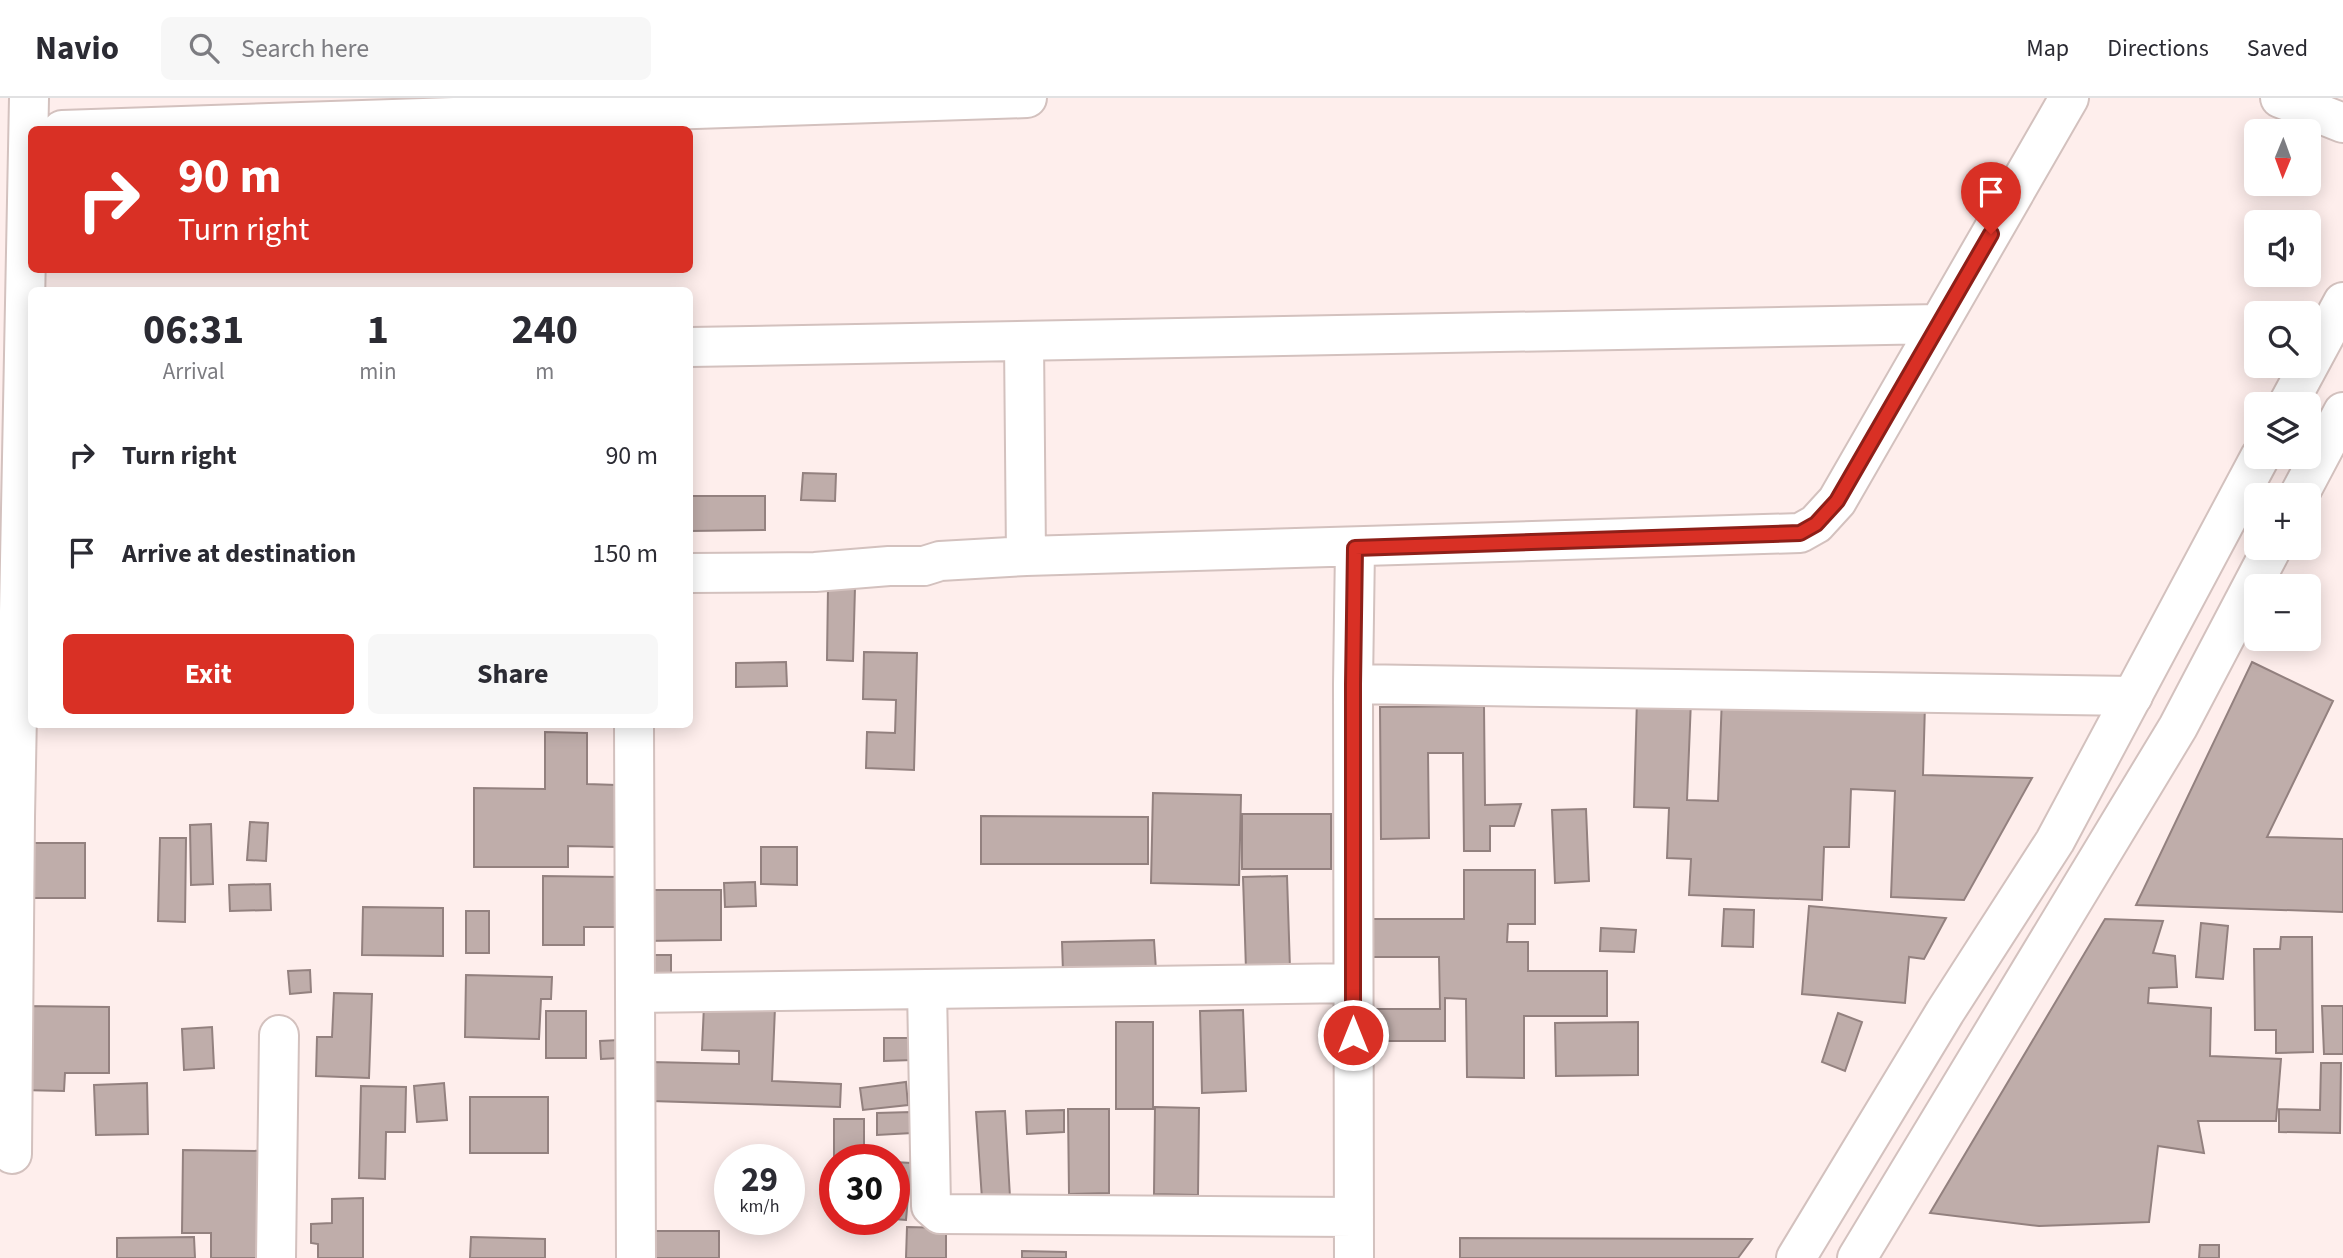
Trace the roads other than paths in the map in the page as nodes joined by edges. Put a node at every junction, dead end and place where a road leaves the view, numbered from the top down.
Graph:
1 (1027, 98) edge
2 (2069, 98) edge
3 (2280, 98) edge
4 (38, 122) edge
5 (2343, 122) edge
6 (2343, 302) edge
7 (1939, 324) junction
8 (1024, 341) junction
9 (693, 347) edge
10 (2294, 392) edge
11 (28, 399) edge
12 (2343, 412) edge
13 (2254, 469) edge
14 (2306, 483) edge
15 (1355, 548) junction
16 (1026, 556) junction
17 (2266, 560) edge
18 (693, 573) edge
19 (1353, 684) junction
20 (2133, 696) junction
21 (634, 728) edge
22 (7, 980) edge
23 (1353, 984) junction
24 (927, 989) junction
25 (635, 993) junction
26 (279, 1035) dead end
27 (12, 1154) dead end
28 (1354, 1217) junction
29 (276, 1258) edge
30 (636, 1258) edge
31 (1354, 1258) edge
32 (1796, 1258) edge
33 (1857, 1258) edge

1 - 4 street
2 - 7 street
3 - 5 street
6 - 10 street
7 - 8 street
7 - 15 street
8 - 9 street
8 - 16 street
11 - 22 street
12 - 14 street
13 - 20 street
15 - 16 street
15 - 19 street
16 - 18 street
17 - 33 street
19 - 20 street
19 - 23 street
20 - 32 street
21 - 25 street
22 - 27 street
23 - 24 street
23 - 28 street
24 - 25 street
24 - 28 street
25 - 30 street
26 - 29 street
28 - 31 street

